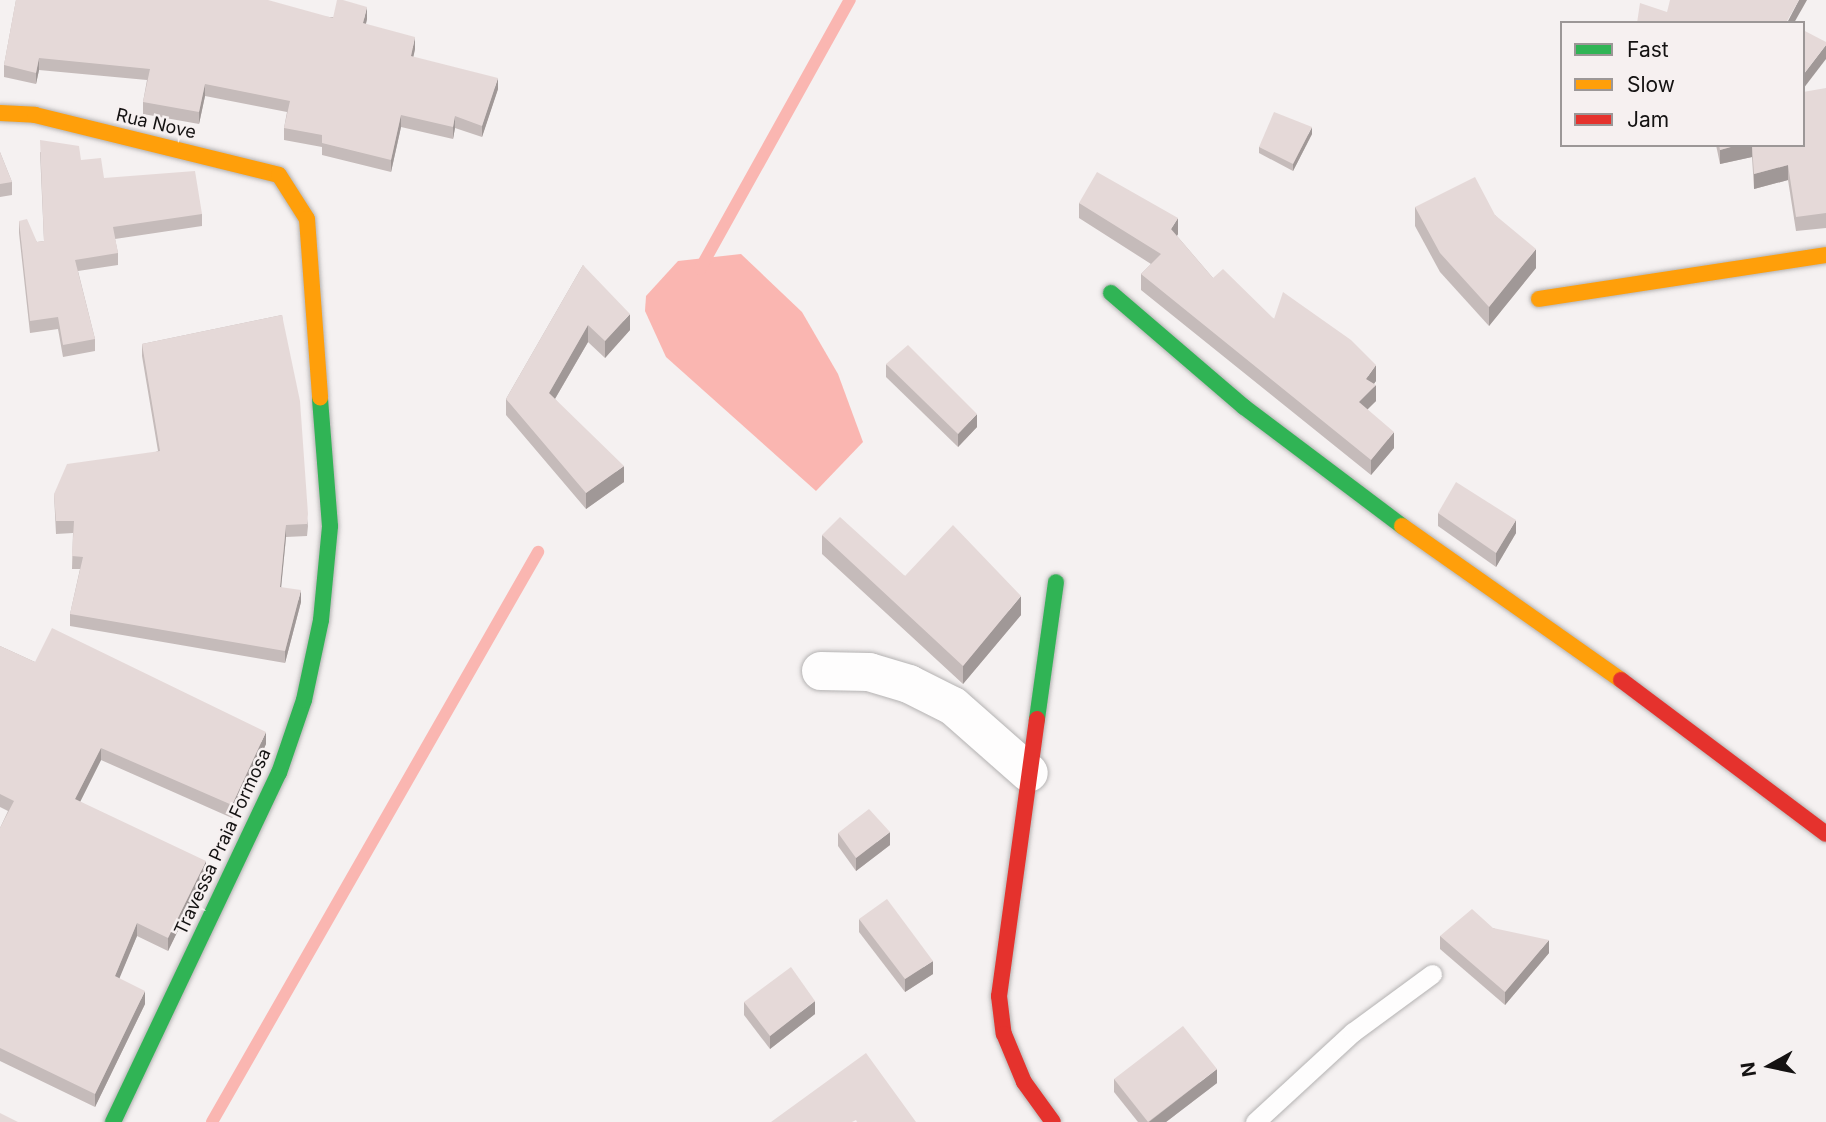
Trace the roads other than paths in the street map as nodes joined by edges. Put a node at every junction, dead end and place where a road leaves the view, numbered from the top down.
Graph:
1 (0, 113) edge
2 (295, 191) joint
3 (1826, 255) edge
4 (1111, 293) dead end
5 (1539, 299) dead end
6 (1056, 582) dead end
7 (821, 671) dead end
8 (1029, 773) junction
9 (1826, 834) edge
10 (1432, 974) dead end
11 (113, 1122) edge
12 (1054, 1122) edge
13 (1255, 1122) edge

1 - 2 street, Rua Nove
2 - 11 street, Travessa Praia Formosa
3 - 5 street
4 - 9 street
6 - 8 street
7 - 8 street
8 - 12 street
10 - 13 lane

